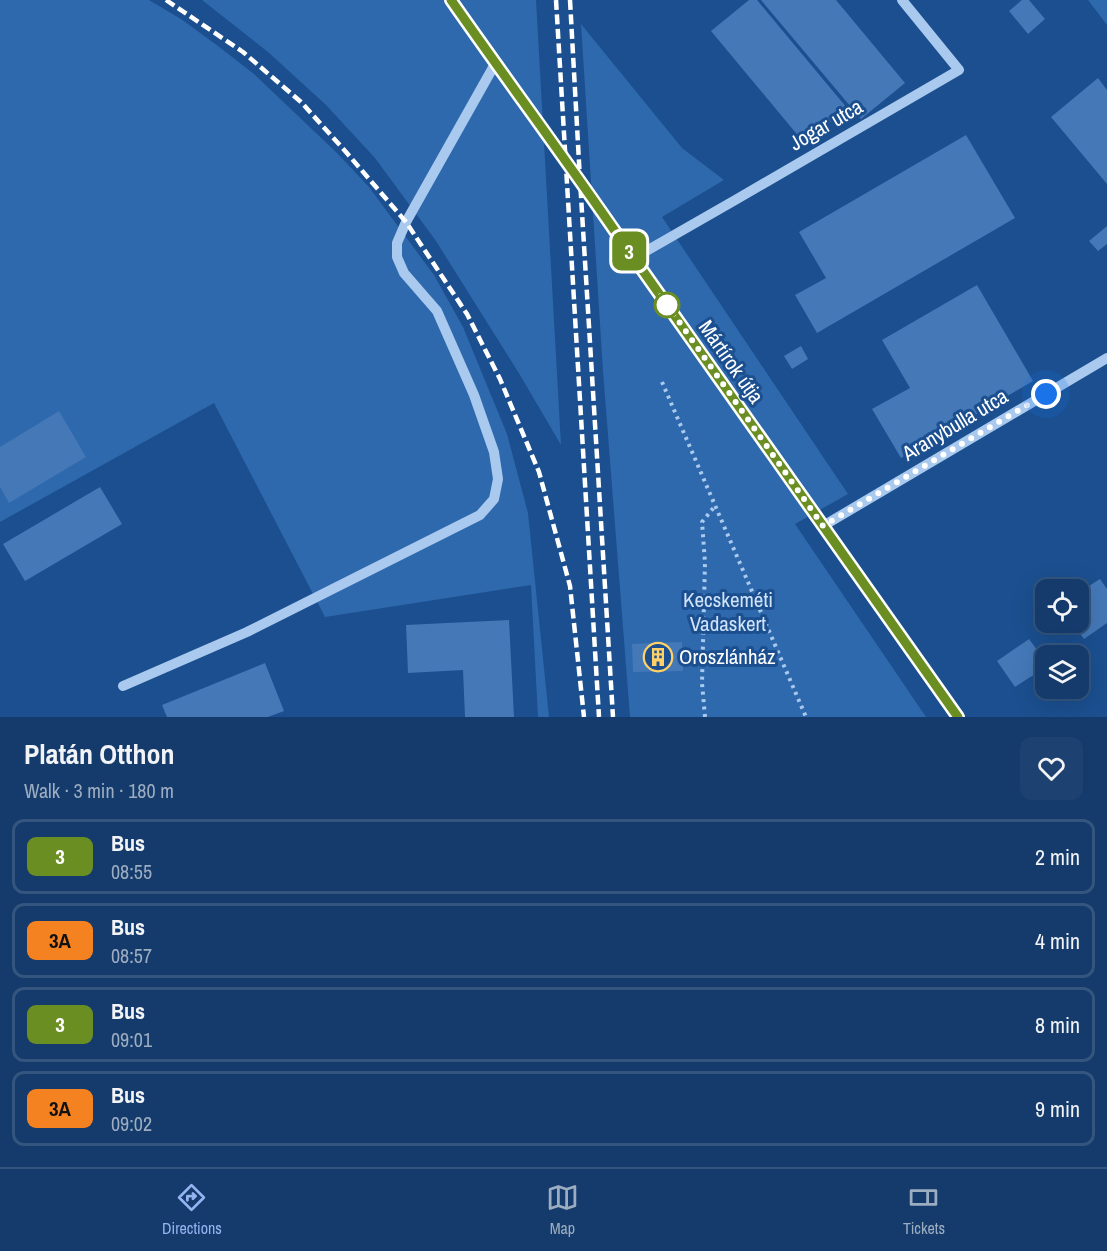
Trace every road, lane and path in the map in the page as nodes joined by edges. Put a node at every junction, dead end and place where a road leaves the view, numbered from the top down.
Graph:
1 (450, 0) edge
2 (902, 0) edge
3 (495, 64) junction
4 (634, 258) junction
5 (1107, 358) edge
6 (662, 382) dead end
7 (715, 506) junction
8 (823, 526) junction
9 (123, 686) dead end
10 (705, 717) edge
11 (806, 717) edge
12 (958, 717) edge

1 - 3 street, Mártírok útja
2 - 4 street, Jogar utca
3 - 4 street, Mártírok útja
3 - 9 street
4 - 8 street, Mártírok útja
5 - 8 street, Aranybulla utca
6 - 7 path
7 - 10 path
7 - 11 path
8 - 12 street, Mártírok útja

